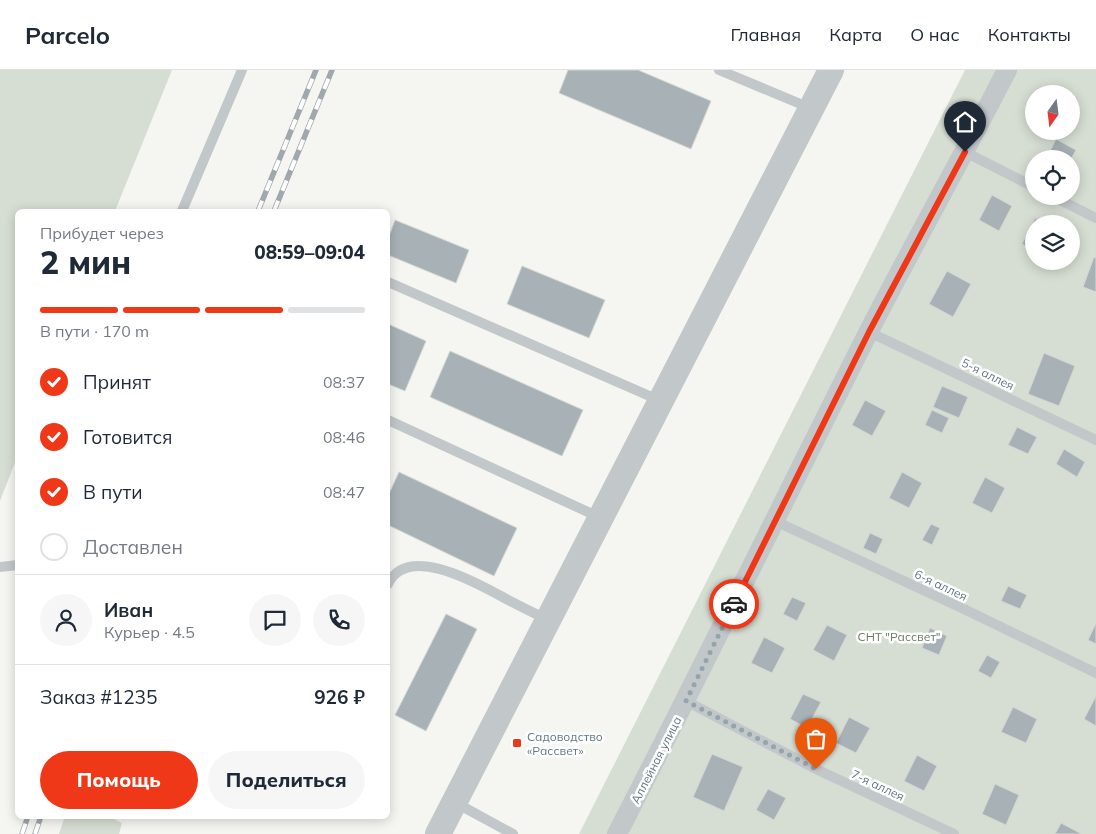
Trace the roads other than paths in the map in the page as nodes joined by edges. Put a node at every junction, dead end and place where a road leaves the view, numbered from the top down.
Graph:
1 (242, 70) edge
2 (719, 70) edge
3 (831, 70) edge
4 (1007, 70) edge
5 (811, 108) junction
6 (965, 152) junction
7 (1025, 182) edge
8 (1070, 205) edge
9 (183, 209) edge
10 (1096, 218) edge
11 (390, 283) edge
12 (869, 332) junction
13 (662, 401) junction
14 (390, 421) edge
15 (1096, 440) edge
16 (602, 518) junction
17 (775, 521) junction
18 (15, 564) edge
19 (0, 567) edge
20 (390, 578) edge
21 (549, 621) junction
22 (1096, 673) edge
23 (686, 701) junction
24 (455, 802) junction
25 (438, 834) edge
26 (513, 834) edge
27 (617, 834) edge
28 (954, 834) edge

1 - 9 lane
2 - 5 lane
3 - 5 street
4 - 6 street, Аллейная улица
5 - 13 street
6 - 7 lane
6 - 12 street, Аллейная улица
8 - 10 lane
11 - 13 lane
12 - 15 lane, 5-я аллея
12 - 17 street, Аллейная улица
13 - 16 street
14 - 16 lane
16 - 21 street
17 - 22 lane, 6-я аллея
17 - 23 street, Аллейная улица
18 - 19 lane
20 - 21 lane
21 - 24 street
23 - 27 street, Аллейная улица
23 - 28 lane, 7-я аллея
24 - 25 street
24 - 26 lane

